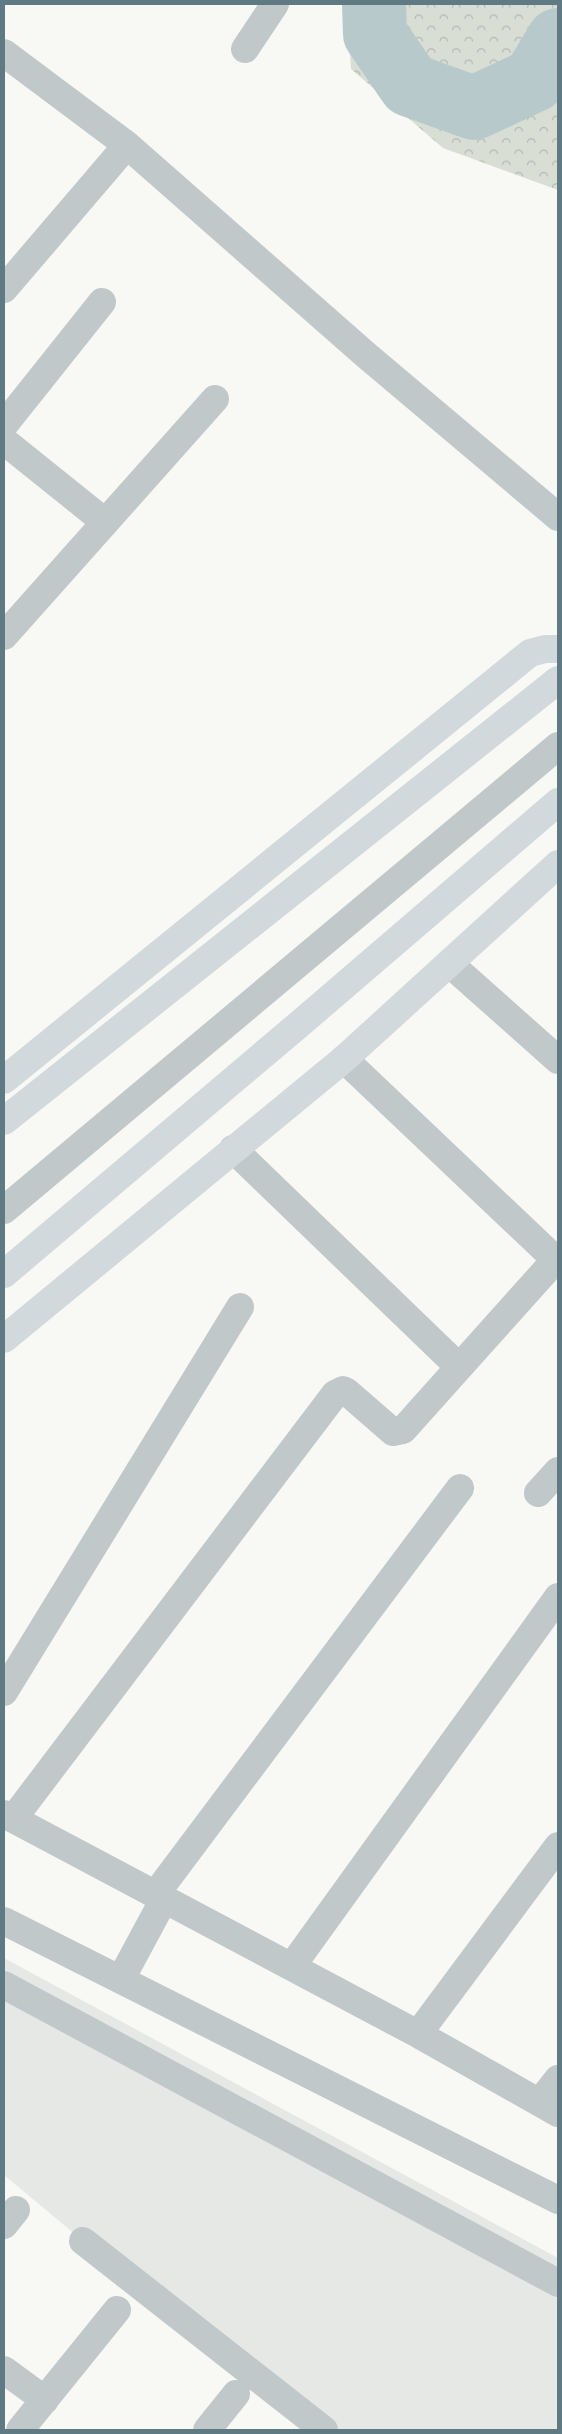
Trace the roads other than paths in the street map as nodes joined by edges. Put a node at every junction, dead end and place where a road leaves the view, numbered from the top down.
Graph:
1 (275, 4) edge
2 (245, 49) dead end
3 (4, 53) edge
4 (127, 145) junction
5 (4, 289) edge
6 (102, 302) dead end
7 (215, 399) dead end
8 (4, 425) edge
9 (4, 441) edge
10 (557, 513) edge
11 (105, 522) junction
12 (4, 636) edge
13 (558, 649) edge
14 (558, 680) edge
15 (558, 746) edge
16 (558, 802) edge
17 (558, 864) edge
18 (450, 964) junction
19 (344, 1060) junction
20 (558, 1060) edge
21 (4, 1080) edge
22 (4, 1121) edge
23 (233, 1149) junction
24 (4, 1210) edge
25 (558, 1260) edge
26 (4, 1274) edge
27 (240, 1307) dead end
28 (4, 1339) edge
29 (459, 1367) junction
30 (558, 1471) edge
31 (460, 1488) dead end
32 (538, 1492) dead end
33 (558, 1597) edge
34 (4, 1692) edge
35 (8, 1817) edge
36 (558, 1846) edge
37 (159, 1897) junction
38 (4, 1921) edge
39 (292, 1966) junction
40 (121, 1980) junction
41 (4, 1985) edge
42 (418, 2034) junction
43 (558, 2079) edge
44 (549, 2108) edge
45 (558, 2200) edge
46 (83, 2241) dead end
47 (558, 2283) edge
48 (117, 2310) dead end
49 (4, 2370) edge
50 (236, 2394) dead end
51 (45, 2400) junction
52 (20, 2430) edge
53 (207, 2430) edge
54 (324, 2430) edge

1 - 2 street
3 - 4 street
4 - 5 street
4 - 10 street
6 - 8 street
7 - 11 street
9 - 11 street
11 - 12 street
13 - 21 main road
14 - 22 main road
15 - 24 street
16 - 26 main road
17 - 18 main road
18 - 19 main road
18 - 20 street
19 - 23 main road
19 - 25 street
23 - 28 main road
23 - 29 street
25 - 29 street
27 - 34 street
29 - 35 street
30 - 32 street
31 - 37 street
33 - 39 street
35 - 37 street
36 - 42 street
37 - 39 street
37 - 40 street
38 - 40 street
39 - 42 street
40 - 45 street
41 - 47 street
42 - 44 street
43 - 44 street
46 - 54 street
48 - 51 street
49 - 51 street
50 - 53 street
51 - 52 street

